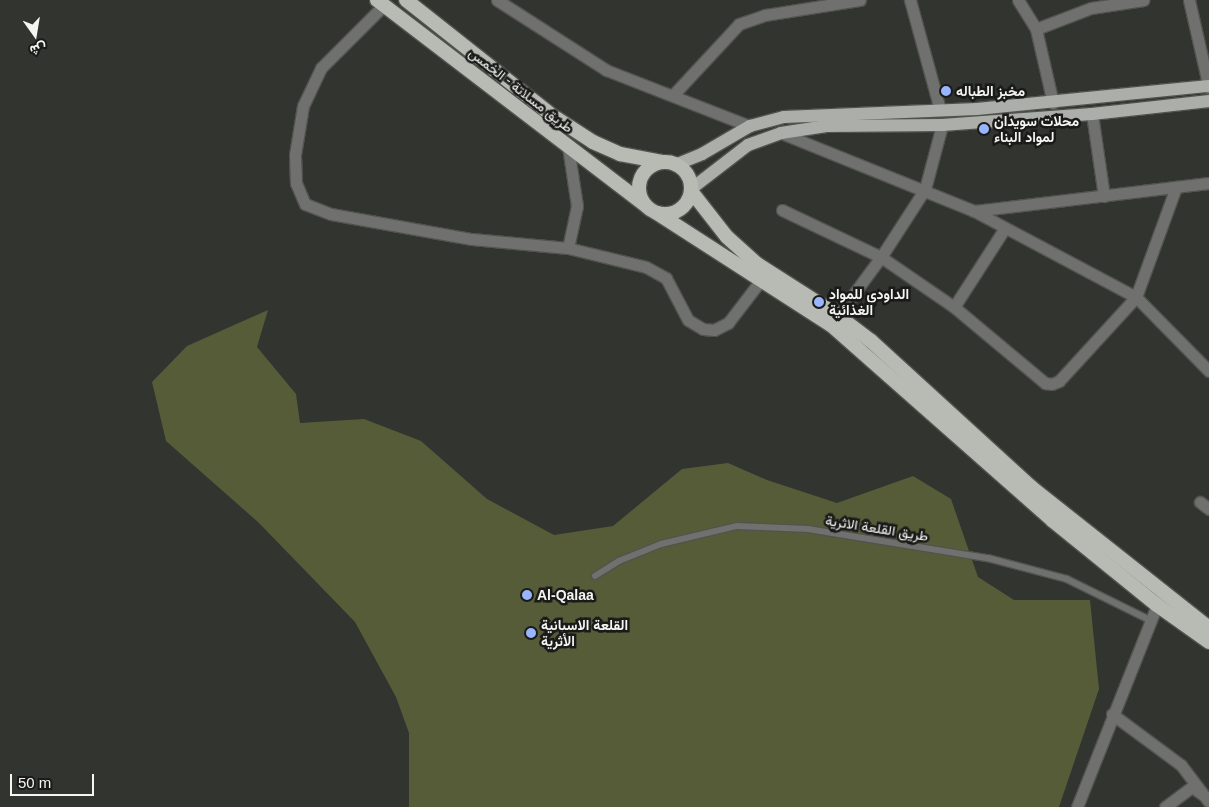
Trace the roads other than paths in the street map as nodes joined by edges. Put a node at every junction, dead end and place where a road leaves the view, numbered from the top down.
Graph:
1 (406, 0) edge
2 (497, 0) edge
3 (860, 0) edge
4 (910, 0) edge
5 (1018, 0) edge
6 (1143, 0) edge
7 (1189, 0) edge
8 (381, 3) edge
9 (1089, 4) edge
10 (792, 6) edge
11 (1036, 29) junction
12 (1209, 87) edge
13 (674, 95) junction
14 (1209, 101) edge
15 (1053, 103) junction
16 (940, 110) junction
17 (1092, 114) junction
18 (942, 125) junction
19 (750, 126) junction
20 (781, 133) junction
21 (568, 147) junction
22 (669, 164) junction
23 (1209, 183) edge
24 (1176, 187) junction
25 (925, 189) junction
26 (691, 190) junction
27 (1104, 196) junction
28 (645, 205) junction
29 (782, 210) dead end
30 (974, 211) junction
31 (657, 213) junction
32 (1005, 228) junction
33 (568, 248) junction
34 (881, 257) junction
35 (761, 280) junction
36 (1136, 297) junction
37 (954, 307) junction
38 (834, 320) junction
39 (1209, 371) edge
40 (596, 576) dead end
41 (1159, 599) junction
42 (1152, 621) junction
43 (1209, 628) edge
44 (1209, 642) edge
45 (1112, 714) junction
46 (1208, 795) edge
47 (1077, 807) edge
48 (1165, 807) edge

1 - 22 highway, طريق مسلاتة - الخمس
2 - 13 street
3 - 10 street
4 - 16 street
5 - 11 street
6 - 9 street
7 - 12 street
8 - 21 highway, طريق مسلاتة - الخمس
8 - 33 street
9 - 11 street
10 - 13 street
11 - 15 street
12 - 15 main road
13 - 19 street
14 - 17 main road
15 - 16 main road
16 - 19 main road
17 - 18 main road
17 - 27 street
18 - 20 main road
18 - 25 street
19 - 22 main road
20 - 25 street
20 - 26 main road
21 - 28 highway, طريق مسلاتة - الخمس
21 - 33 street
22 - 26 highway
22 - 28 highway
23 - 24 street
24 - 27 street
24 - 36 street
25 - 30 street
25 - 34 street
26 - 31 highway
26 - 38 highway
27 - 30 street
28 - 31 highway
29 - 34 street
30 - 32 street
31 - 35 highway
32 - 36 street
32 - 37 street
33 - 35 street
34 - 37 street
34 - 38 street
35 - 38 highway
36 - 37 street
36 - 39 street
38 - 41 highway
40 - 42 lane, طريق القلعة الاثرية
41 - 42 street
41 - 43 highway
41 - 44 highway
42 - 45 street
45 - 46 street
45 - 47 street
46 - 48 street

